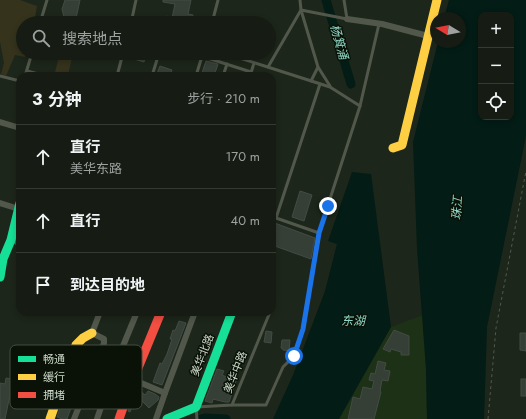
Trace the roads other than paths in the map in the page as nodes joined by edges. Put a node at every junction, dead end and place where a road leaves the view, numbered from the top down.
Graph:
1 (46, 0) edge
2 (136, 0) edge
3 (218, 0) edge
4 (300, 0) edge
5 (344, 0) edge
6 (437, 0) edge
7 (301, 10) junction
8 (42, 16) edge
9 (133, 16) edge
10 (214, 16) edge
11 (347, 19) junction
12 (379, 24) junction
13 (428, 36) junction
14 (276, 53) edge
15 (30, 60) edge
16 (121, 60) edge
17 (158, 60) edge
18 (201, 60) edge
19 (214, 60) edge
20 (245, 60) edge
21 (272, 60) edge
22 (254, 63) junction
23 (227, 64) junction
24 (268, 67) junction
25 (318, 67) junction
26 (27, 71) joint
27 (31, 72) edge
28 (118, 72) edge
29 (153, 72) edge
30 (197, 72) edge
31 (224, 72) edge
32 (245, 72) edge
33 (251, 72) edge
34 (0, 76) edge
35 (16, 80) edge
36 (311, 81) junction
37 (320, 84) junction
38 (330, 87) junction
39 (360, 106) junction
40 (0, 122) edge
41 (16, 127) edge
42 (393, 148) dead end
43 (0, 203) edge
44 (16, 206) edge
45 (276, 211) edge
46 (276, 218) edge
47 (319, 233) junction
48 (16, 242) edge
49 (0, 277) edge
50 (98, 316) edge
51 (135, 316) edge
52 (159, 316) edge
53 (194, 316) edge
54 (231, 316) edge
55 (268, 316) edge
56 (92, 333) junction
57 (77, 345) edge
58 (103, 345) edge
59 (123, 345) edge
60 (142, 360) edge
61 (142, 384) edge
62 (165, 394) junction
63 (232, 405) junction
64 (54, 409) edge
65 (78, 409) edge
66 (100, 409) edge
67 (123, 409) edge
68 (196, 411) junction
69 (50, 419) edge
70 (74, 419) edge
71 (97, 419) edge
72 (119, 419) edge
73 (156, 419) edge
74 (167, 419) edge
75 (197, 419) edge

1 - 8 lane
2 - 9 lane
3 - 10 lane
4 - 7 lane
5 - 11 lane
6 - 13 street
7 - 11 lane
7 - 14 lane
7 - 25 lane
11 - 12 street
12 - 13 street
12 - 39 lane
13 - 42 street
15 - 26 lane
16 - 28 lane
17 - 29 lane
18 - 30 lane
19 - 23 lane
20 - 22 lane
21 - 24 lane
22 - 24 lane
22 - 33 lane
23 - 31 lane
23 - 32 lane
24 - 36 lane
25 - 36 lane
25 - 38 lane
26 - 27 lane
34 - 35 lane
36 - 37 lane
37 - 38 lane
37 - 45 lane
38 - 39 lane
39 - 47 lane
40 - 41 street
43 - 44 street
46 - 47 lane
47 - 63 lane
48 - 49 street
50 - 56 street
51 - 59 street
52 - 60 street
53 - 62 street
54 - 68 street, 美华北路
55 - 63 lane, 美华中路
56 - 57 street
56 - 58 street
61 - 62 street
62 - 73 street
63 - 68 lane, 美华中路
64 - 69 street
65 - 70 street
66 - 71 street
67 - 72 street
68 - 74 street
68 - 75 lane

